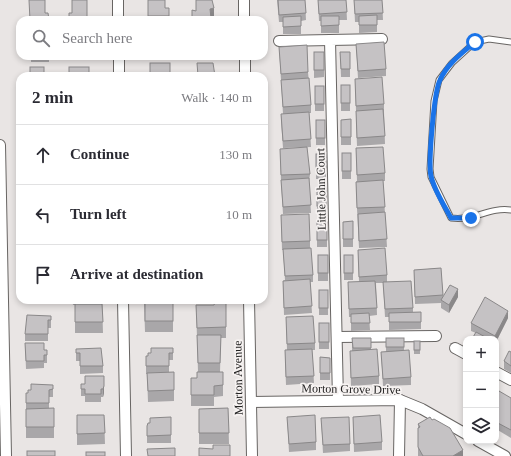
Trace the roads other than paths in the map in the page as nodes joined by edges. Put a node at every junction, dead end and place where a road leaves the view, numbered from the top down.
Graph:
1 (118, 0) edge
2 (244, 0) edge
3 (118, 16) edge
4 (244, 16) edge
5 (382, 39) dead end
6 (330, 40) junction
7 (279, 41) dead end
8 (511, 42) edge
9 (119, 60) edge
10 (245, 60) edge
11 (119, 72) edge
12 (245, 72) edge
13 (0, 145) edge
14 (511, 210) edge
15 (123, 304) edge
16 (249, 304) edge
17 (436, 336) dead end
18 (337, 337) junction
19 (455, 348) dead end
20 (463, 352) edge
21 (499, 374) edge
22 (511, 380) edge
23 (338, 400) junction
24 (400, 400) junction
25 (251, 402) junction
26 (463, 429) edge
27 (483, 444) edge
28 (6, 456) edge
29 (126, 456) edge
30 (252, 456) edge
31 (399, 456) edge
32 (505, 456) edge

1 - 3 street
2 - 4 street
5 - 6 street
6 - 7 street
6 - 18 street, Little John Court
8 - 14 lane
9 - 11 street
10 - 12 street
13 - 28 street
15 - 29 street
16 - 25 street, Morton Avenue
17 - 18 street
18 - 23 street, Little John Court
19 - 20 street
21 - 22 street
23 - 24 street, Morton Grove Drive
23 - 25 street, Morton Grove Drive
24 - 26 street, Morton Grove Drive
24 - 31 street
25 - 30 street, Morton Avenue
27 - 32 street

